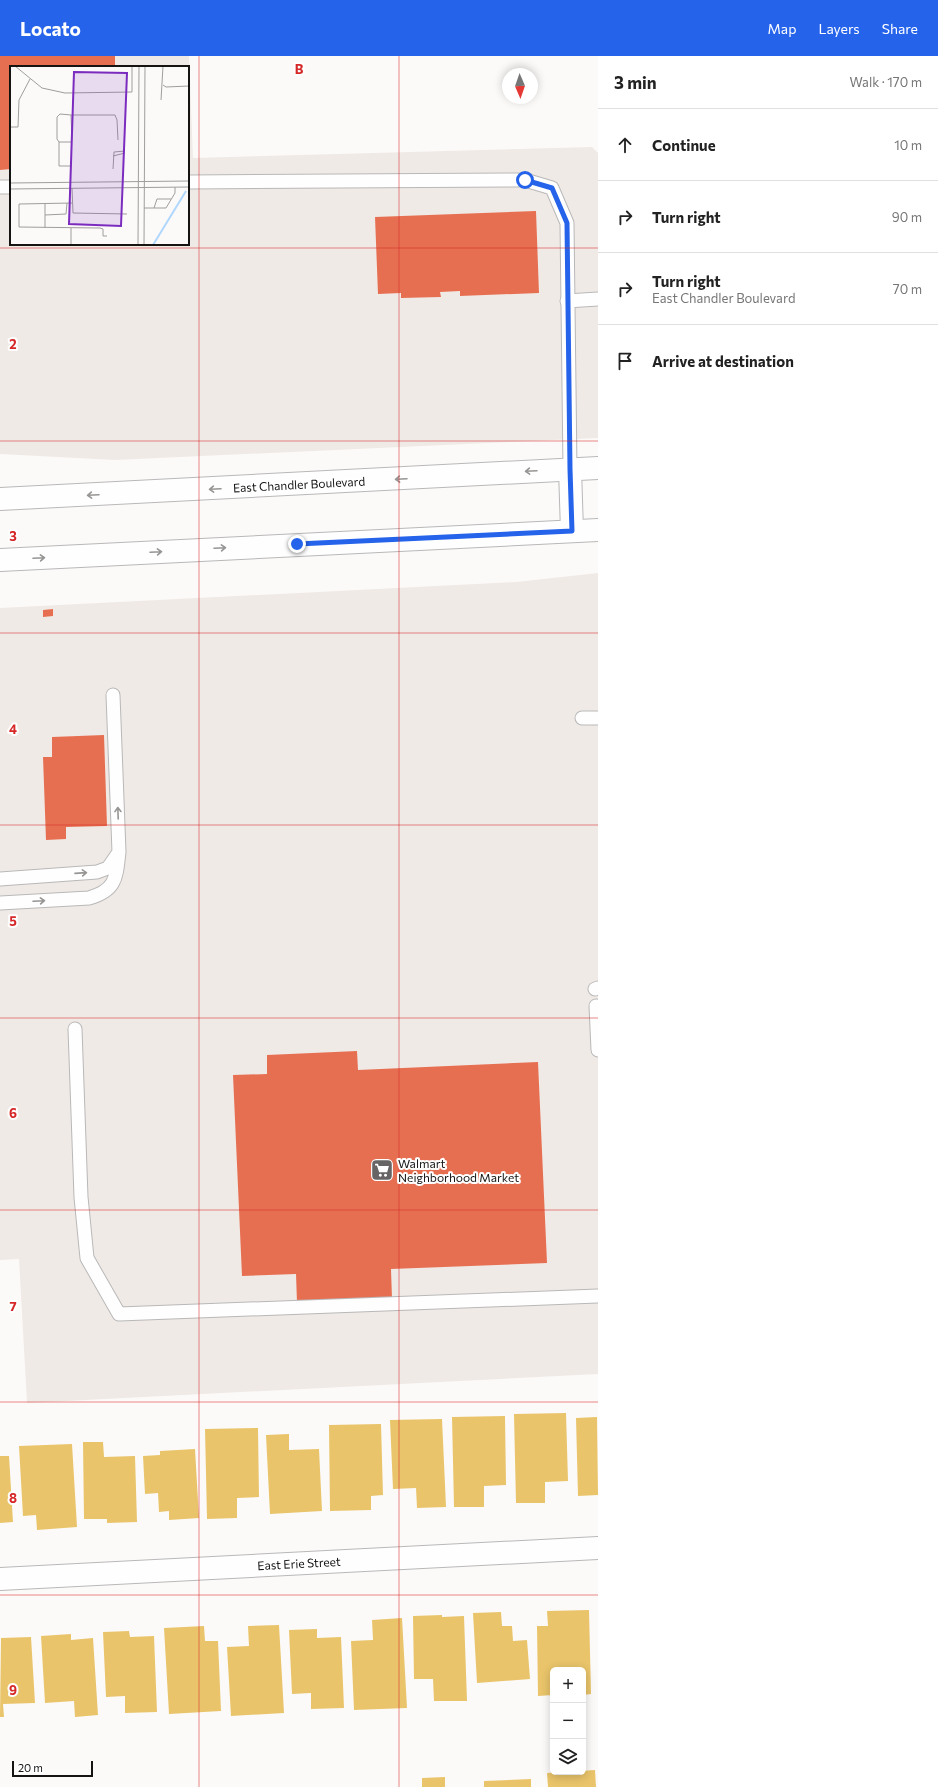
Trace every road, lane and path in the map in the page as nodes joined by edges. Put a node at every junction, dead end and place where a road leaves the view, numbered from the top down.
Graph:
1 (189, 182) edge
2 (598, 299) edge
3 (567, 301) junction
4 (598, 468) edge
5 (570, 469) junction
6 (0, 499) edge
7 (598, 530) edge
8 (572, 531) junction
9 (0, 560) edge
10 (113, 696) dead end
11 (582, 718) dead end
12 (598, 718) edge
13 (119, 852) junction
14 (0, 879) edge
15 (0, 903) edge
16 (596, 1006) dead end
17 (75, 1029) dead end
18 (598, 1050) edge
19 (598, 1296) edge
20 (598, 1548) edge
21 (0, 1579) edge

1 - 3 lane
2 - 3 lane
3 - 5 lane
4 - 5 main road, East Chandler Boulevard
5 -> 6 main road, East Chandler Boulevard
5 - 8 main road
7 - 8 main road
9 -> 8 main road
13 -> 10 lane
11 - 12 lane
14 -> 13 lane
15 -> 13 lane
16 - 18 lane
17 - 19 lane
20 - 21 main road, East Erie Street

